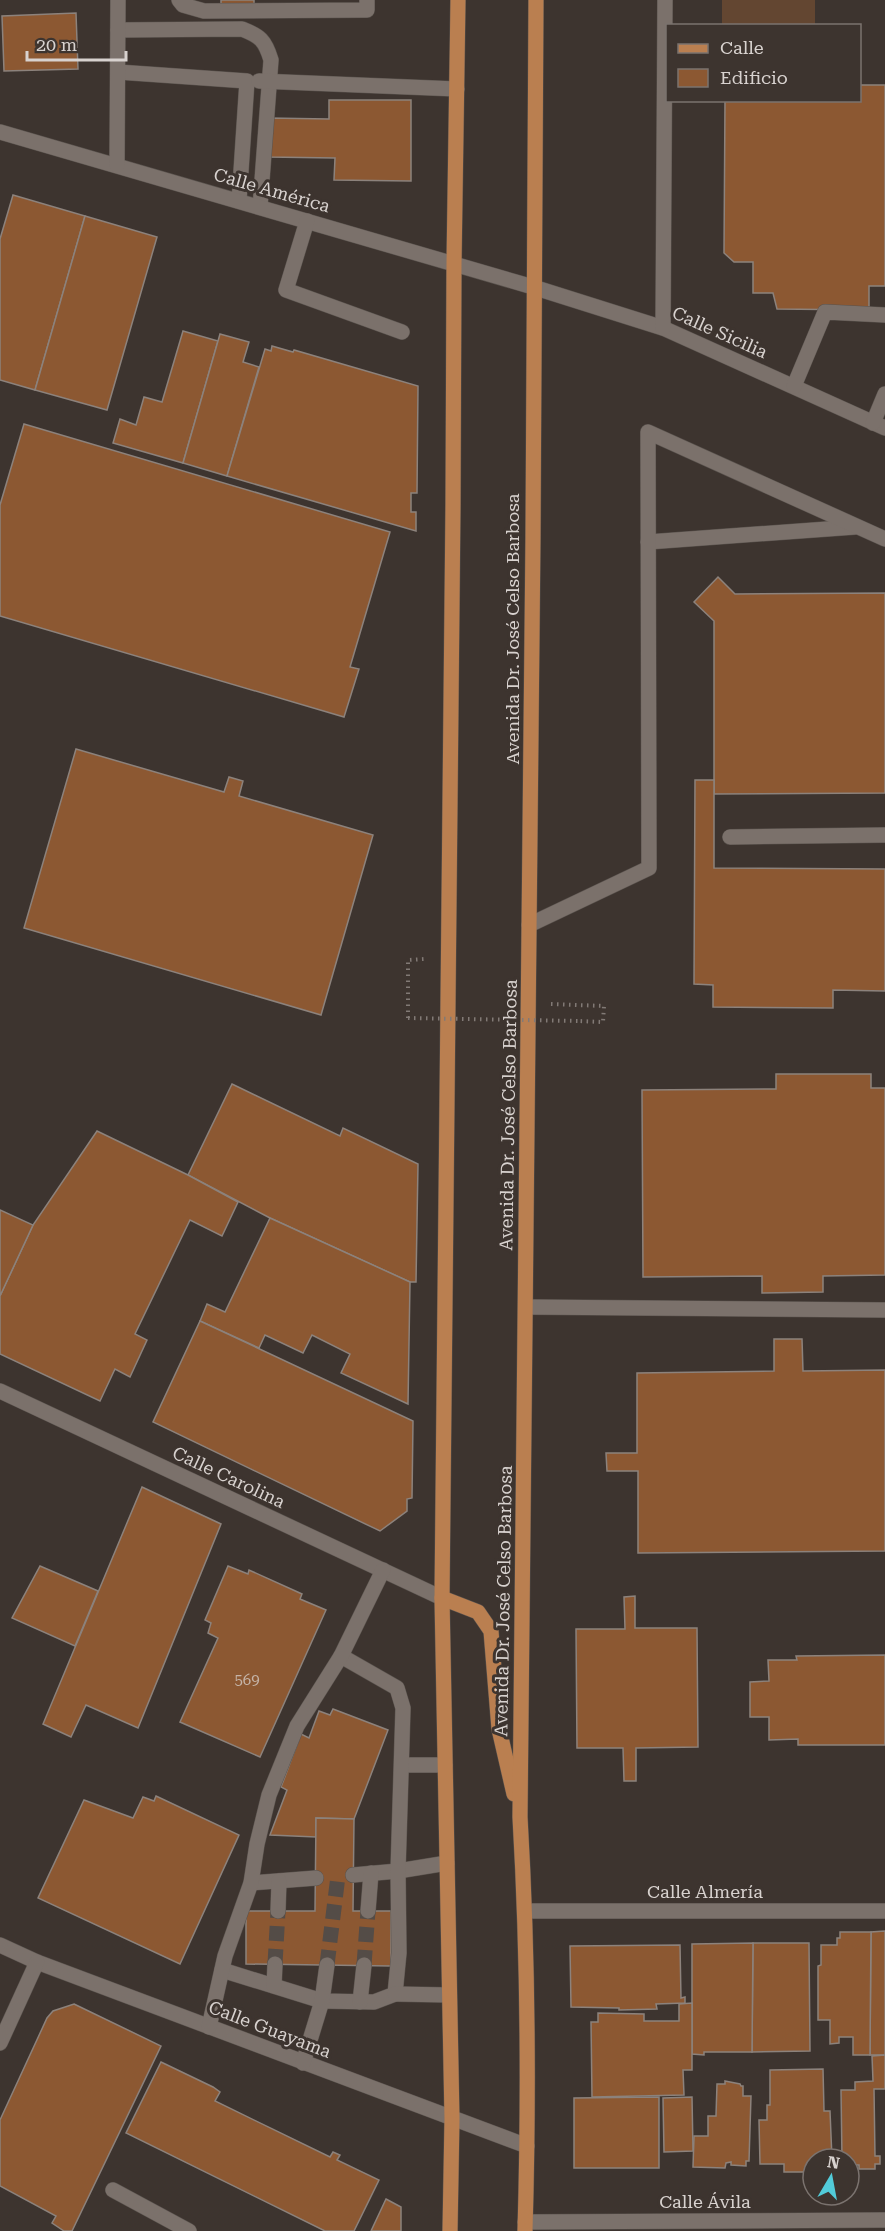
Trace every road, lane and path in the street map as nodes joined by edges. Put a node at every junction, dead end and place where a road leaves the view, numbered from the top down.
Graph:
1 (118, 0) edge
2 (179, 0) edge
3 (458, 0) edge
4 (536, 0) edge
5 (665, 0) edge
6 (367, 5) edge
7 (118, 30) junction
8 (118, 72) junction
9 (248, 81) junction
10 (269, 82) junction
11 (457, 89) junction
12 (0, 132) edge
13 (117, 165) junction
14 (238, 201) junction
15 (260, 207) junction
16 (306, 220) junction
17 (454, 264) junction
18 (533, 287) junction
19 (885, 315) edge
20 (663, 328) junction
21 (402, 332) dead end
22 (794, 386) junction
23 (885, 394) edge
24 (879, 425) edge
25 (856, 526) junction
26 (885, 539) edge
27 (648, 542) junction
28 (885, 835) edge
29 (730, 837) dead end
30 (529, 925) junction
31 (408, 960) dead end
32 (580, 1006) dead end
33 (525, 1307) junction
34 (885, 1310) edge
35 (0, 1391) edge
36 (383, 1570) junction
37 (442, 1598) junction
38 (341, 1656) junction
39 (402, 1765) junction
40 (445, 1765) junction
41 (520, 1817) junction
42 (447, 1863) junction
43 (398, 1871) junction
44 (371, 1873) junction
45 (354, 1875) dead end
46 (316, 1878) dead end
47 (279, 1881) junction
48 (251, 1883) junction
49 (278, 1911) tunnel mouth
50 (368, 1911) tunnel mouth
51 (526, 1911) junction
52 (885, 1911) edge
53 (0, 1945) edge
54 (37, 1962) junction
55 (275, 1964) tunnel mouth
56 (327, 1965) tunnel mouth
57 (364, 1965) tunnel mouth
58 (222, 1970) junction
59 (274, 1986) junction
60 (395, 1994) junction
61 (450, 1995) junction
62 (322, 2001) junction
63 (360, 2002) junction
64 (209, 2027) junction
65 (0, 2043) edge
66 (303, 2063) junction
67 (452, 2120) junction
68 (527, 2146) junction
69 (113, 2190) dead end
70 (885, 2220) edge
71 (525, 2226) edge
72 (189, 2231) edge
73 (450, 2231) edge

1 - 7 street
2 - 6 street
3 - 11 main road
4 - 18 main road, Avenida Dr. José Celso Barbosa
5 - 20 street
7 - 8 street
7 - 10 street
8 - 9 street
8 - 13 street
9 - 10 street
9 - 14 street
10 - 11 street
10 - 15 street
11 - 17 main road
12 - 13 street, Calle América
13 - 14 street, Calle América
14 - 15 street, Calle América
15 - 16 street, Calle América
16 - 17 street, Calle América
16 - 21 street
17 - 18 street, Calle América
17 - 37 main road
18 - 20 street, Calle Sicilia
18 - 30 main road, Avenida Dr. José Celso Barbosa
19 - 22 street
20 - 22 street, Calle Sicilia
22 - 24 street, Calle Sicilia
23 - 24 street
25 - 26 street
25 - 27 street
25 - 27 street
27 - 30 street
28 - 29 street
30 - 33 main road, Avenida Dr. José Celso Barbosa
31 - 32 path, bridge
33 - 34 street
33 - 41 main road, Avenida Dr. José Celso Barbosa
35 - 36 street, Calle Carolina
36 - 37 street, Calle Carolina
36 - 38 street
37 - 40 main road
37 - 41 main road
38 - 39 street
38 - 48 street
39 - 40 street
39 - 43 street
40 - 42 main road
41 - 51 main road, Avenida Dr. José Celso Barbosa
42 - 43 street
42 - 61 main road
43 - 44 street
43 - 60 street
44 - 45 street
44 - 50 street
46 - 47 street
47 - 48 street
47 - 49 street
48 - 58 street
51 - 52 street, Calle Almería
51 - 68 main road, Avenida Dr. José Celso Barbosa
53 - 54 street, Calle Guayama
54 - 64 street, Calle Guayama
54 - 65 street
55 - 59 street
56 - 62 street
57 - 63 street
58 - 59 street
58 - 64 street
59 - 62 street
60 - 61 street
60 - 63 street
61 - 67 main road
62 - 63 street
62 - 66 street
64 - 66 street, Calle Guayama
66 - 67 street, Calle Guayama
67 - 68 street, Calle Guayama
67 - 73 main road
68 - 71 main road, Avenida Dr. José Celso Barbosa
69 - 72 street
70 - 71 street, Calle Ávila

